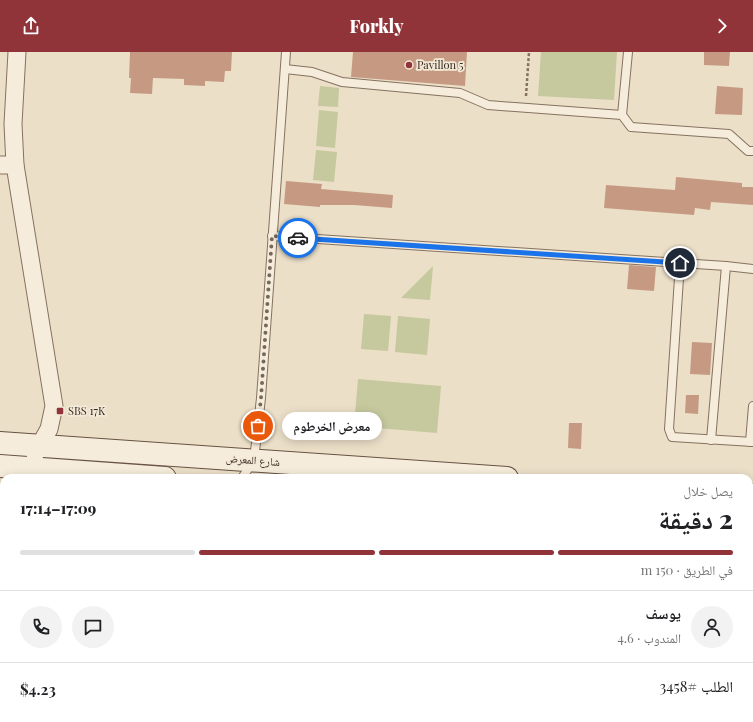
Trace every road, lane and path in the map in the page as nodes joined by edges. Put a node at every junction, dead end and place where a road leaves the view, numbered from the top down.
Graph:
1 (17, 52) edge
2 (286, 52) edge
3 (529, 52) edge
4 (628, 52) edge
5 (285, 69) junction
6 (525, 109) junction
7 (622, 115) junction
8 (753, 151) edge
9 (8, 165) edge
10 (272, 236) junction
11 (680, 263) junction
12 (726, 266) junction
13 (753, 269) edge
14 (753, 406) edge
15 (712, 440) junction
16 (752, 442) edge
17 (0, 443) edge
18 (41, 446) junction
19 (254, 460) junction
20 (0, 466) edge
21 (326, 472) edge
22 (26, 473) edge
23 (54, 474) edge
24 (245, 474) edge
25 (386, 474) edge

1 - 9 street
2 - 5 lane
3 - 6 path
4 - 7 lane
5 - 6 lane
5 - 10 lane
6 - 7 lane
7 - 8 lane
9 - 18 street
10 - 11 lane
10 - 19 lane
11 - 12 lane
11 - 15 lane
12 - 13 lane
12 - 15 lane
14 - 16 lane
15 - 16 lane
17 - 18 main road, شارع المعرض
18 - 19 main road, شارع المعرض
18 - 22 street
19 - 21 main road, شارع المعرض
19 - 24 lane
20 - 22 main road
21 - 25 main road, شارع المعرض
22 - 23 main road

